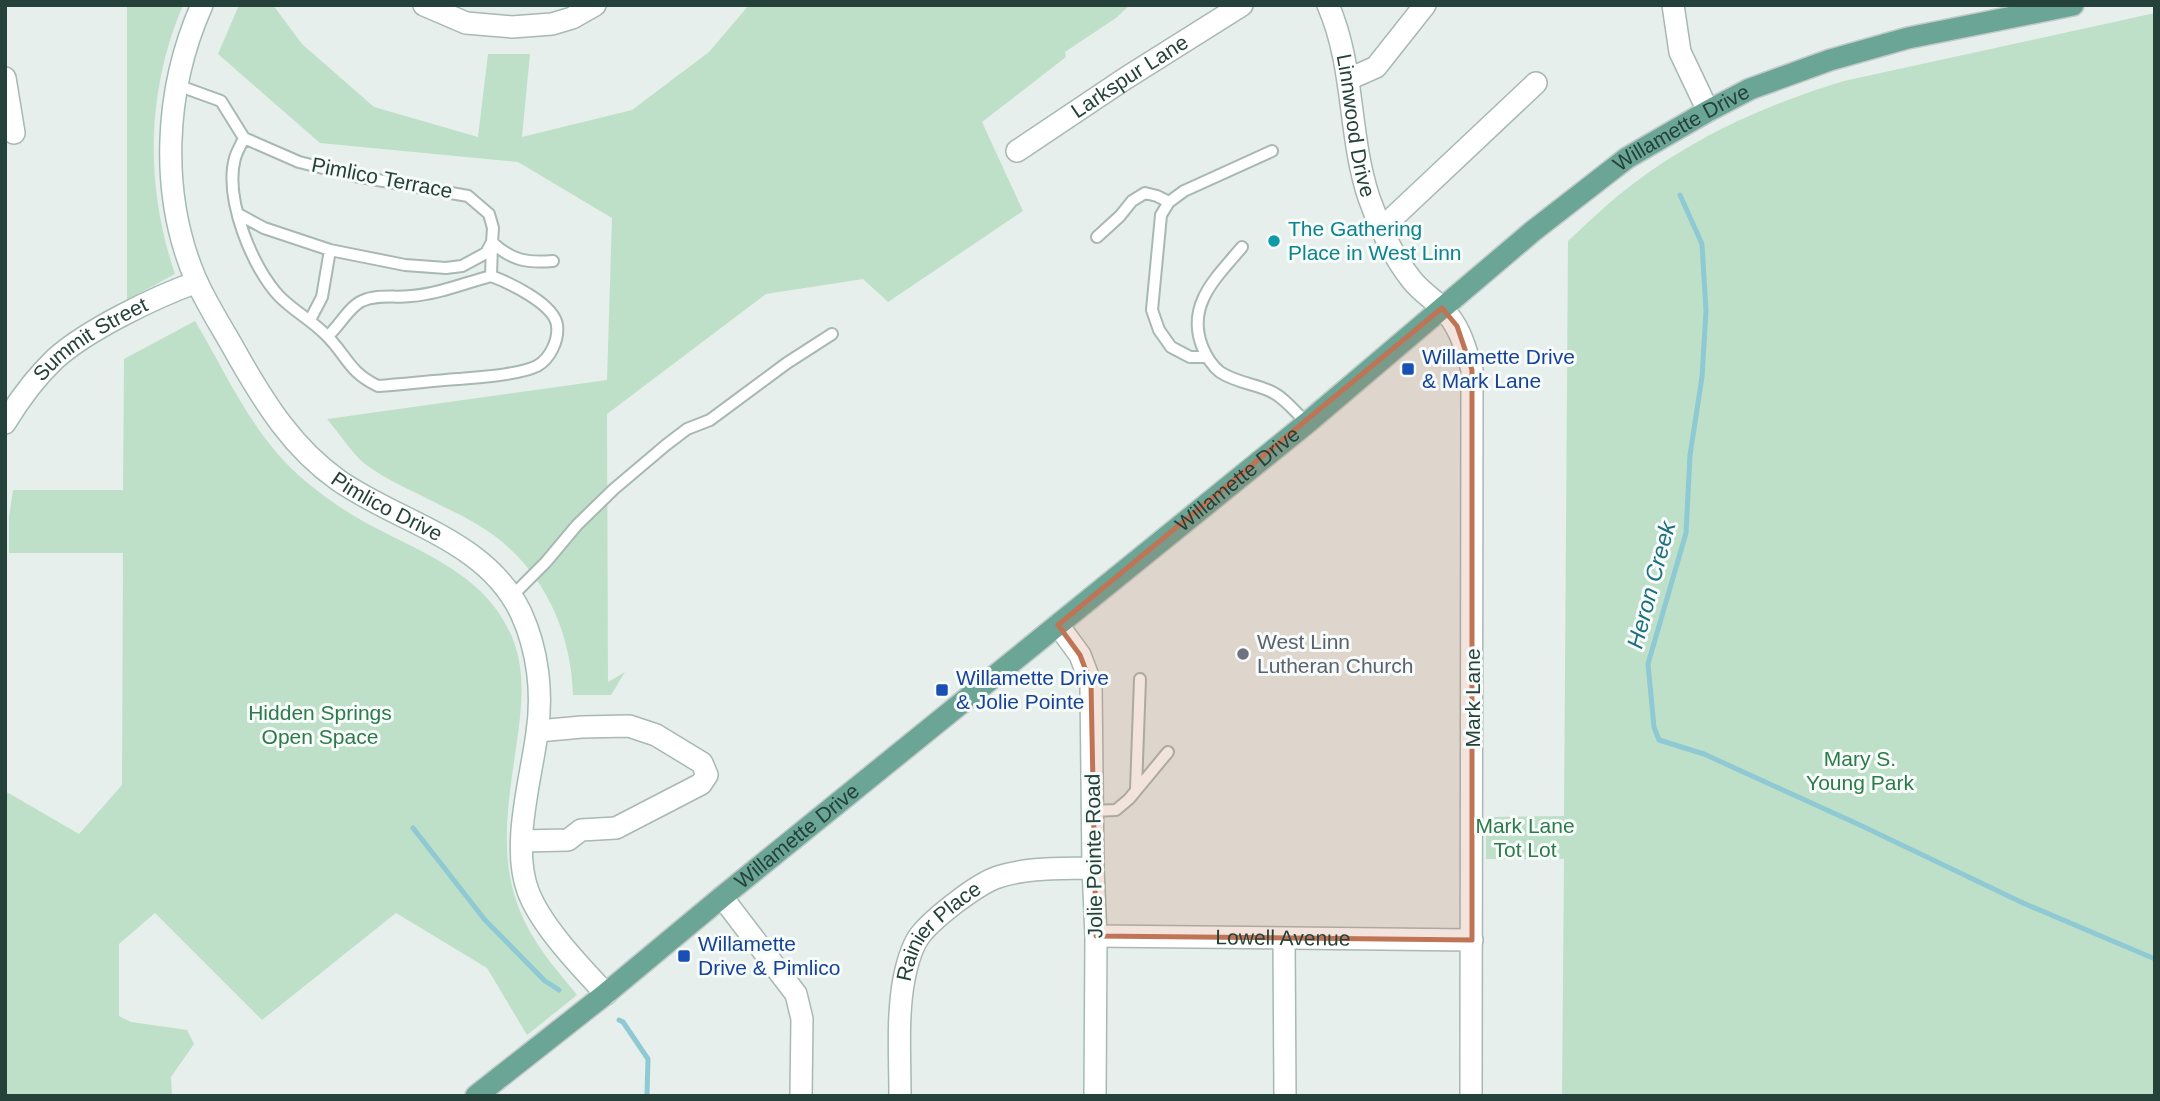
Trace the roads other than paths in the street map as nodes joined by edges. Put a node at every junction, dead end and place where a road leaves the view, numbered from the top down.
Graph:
1 (202, 5) edge
2 (424, 5) edge
3 (595, 5) edge
4 (1242, 5) edge
5 (1328, 5) edge
6 (1424, 5) edge
7 (1673, 5) edge
8 (2073, 5) edge
9 (5, 78) edge
10 (1349, 79) junction
11 (1536, 83) dead end
12 (177, 85) junction
13 (1708, 111) junction
14 (14, 133) dead end
15 (244, 138) junction
16 (1017, 151) dead end
17 (1272, 151) dead end
18 (1169, 202) junction
19 (238, 215) junction
20 (1382, 228) junction
21 (1097, 237) dead end
22 (492, 242) junction
23 (1242, 247) dead end
24 (330, 250) junction
25 (553, 261) dead end
26 (491, 276) junction
27 (197, 282) junction
28 (1442, 309) junction
29 (310, 320) junction
30 (832, 334) dead end
31 (328, 336) junction
32 (1206, 358) junction
33 (5, 423) edge
34 (1307, 423) junction
35 (512, 596) junction
36 (1058, 625) junction
37 (1140, 679) dead end
38 (538, 731) junction
39 (1168, 752) dead end
40 (1136, 789) junction
41 (1092, 811) junction
42 (522, 841) junction
43 (1093, 868) junction
44 (722, 897) junction
45 (1096, 936) junction
46 (1284, 939) junction
47 (1472, 940) junction
48 (606, 994) junction
49 (476, 1096) edge
50 (801, 1096) edge
51 (900, 1096) edge
52 (1095, 1096) edge
53 (1284, 1096) edge
54 (1471, 1096) edge

1 - 12 street, Pimlico Drive
2 - 3 street
4 - 16 street, Larkspur Lane
5 - 10 street, Linnwood Drive
6 - 10 street
7 - 13 street
8 - 13 main road, Willamette Drive
9 - 14 street
10 - 20 street, Linnwood Drive
11 - 20 street
12 - 15 lane
12 - 27 street, Pimlico Drive
13 - 28 main road, Willamette Drive
15 - 19 lane
15 - 22 lane, Pimlico Terrace
17 - 18 lane
18 - 21 lane
18 - 32 lane
19 - 24 lane
19 - 29 lane
20 - 28 street, Linnwood Drive
22 - 24 lane
22 - 25 lane
22 - 26 lane, Pimlico Terrace
23 - 32 lane
24 - 29 lane
26 - 31 lane
26 - 31 lane
27 - 33 street, Summit Street
27 - 35 street, Pimlico Drive
28 - 34 main road, Willamette Drive
28 - 47 street, Mark Lane
29 - 31 lane
30 - 35 lane
32 - 34 lane
34 - 36 main road, Willamette Drive
35 - 38 street, Pimlico Drive
36 - 41 street, Jolie Pointe Road
36 - 44 main road, Willamette Drive
37 - 40 lane
38 - 42 street, Pimlico Drive
38 - 42 street
39 - 40 lane
40 - 41 lane
41 - 43 street, Jolie Pointe Road
42 - 48 street, Pimlico Drive
43 - 45 street, Jolie Pointe Road
43 - 51 street, Rainier Place
44 - 48 main road, Willamette Drive
44 - 50 street
45 - 46 street, Lowell Avenue
45 - 52 street, Jolie Pointe Road
46 - 47 street, Lowell Avenue
46 - 53 street
47 - 54 street, Mark Lane
48 - 49 main road, Willamette Drive

